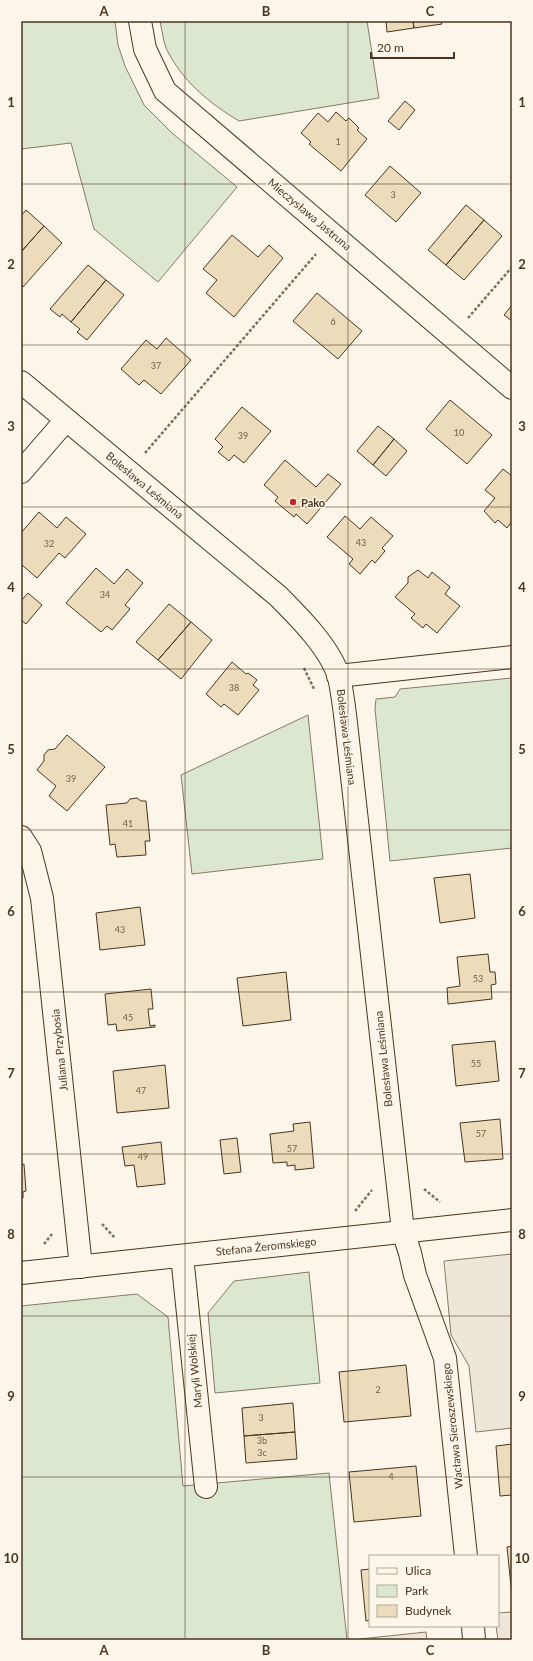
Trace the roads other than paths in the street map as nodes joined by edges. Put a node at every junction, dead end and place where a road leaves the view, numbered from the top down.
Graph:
1 (140, 21) edge
2 (21, 382) edge
3 (512, 388) edge
4 (66, 420) junction
5 (21, 472) edge
6 (512, 657) edge
7 (338, 676) junction
8 (21, 837) edge
9 (512, 1220) edge
10 (403, 1231) junction
11 (182, 1256) junction
12 (81, 1267) junction
13 (21, 1273) edge
14 (206, 1487) dead end
15 (466, 1555) edge
16 (472, 1627) edge
17 (474, 1640) edge

1 - 3 street, Mieczysława Jastruna
2 - 4 street, Bolesława Leśmiana
4 - 5 street
4 - 7 street, Bolesława Leśmiana
6 - 7 street
7 - 10 street, Bolesława Leśmiana
8 - 12 street, Juliana Przybosia
9 - 10 street, Stefana Żeromskiego
10 - 11 street, Stefana Żeromskiego
10 - 15 street, Wacława Sieroszewskiego
11 - 12 street, Stefana Żeromskiego
11 - 14 street, Maryli Wolskiej
12 - 13 street, Stefana Żeromskiego
16 - 17 street

